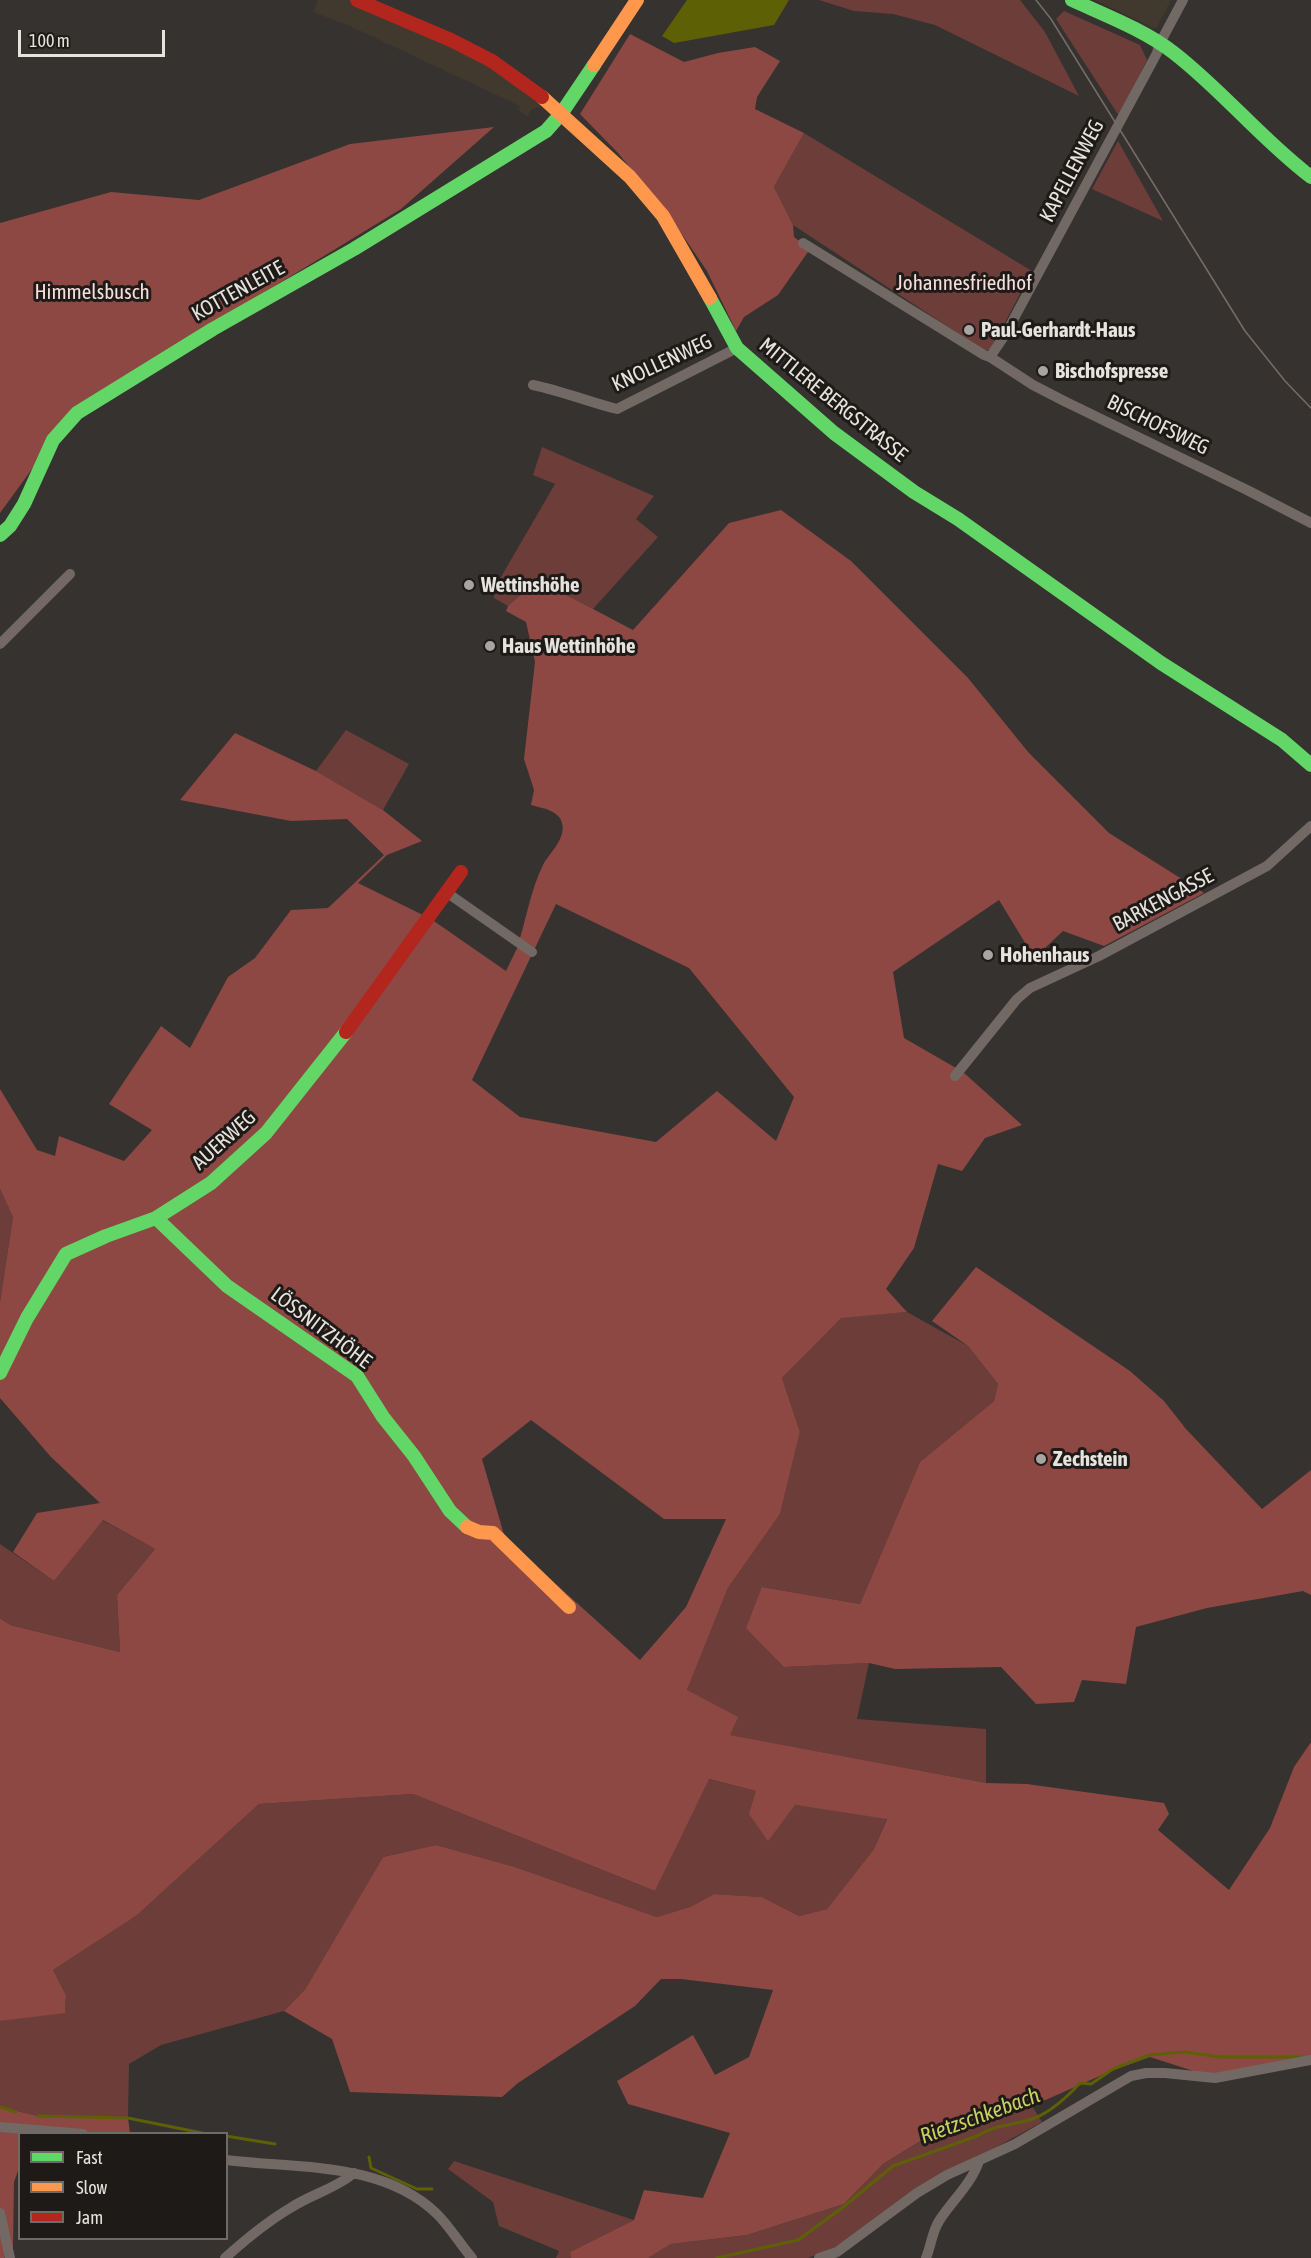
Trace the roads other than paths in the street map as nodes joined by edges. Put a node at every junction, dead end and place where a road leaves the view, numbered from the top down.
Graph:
1 (357, 0) edge
2 (637, 0) edge
3 (1072, 0) edge
4 (1183, 0) edge
5 (1160, 43) junction
6 (561, 114) junction
7 (1311, 177) edge
8 (803, 243) dead end
9 (737, 348) junction
10 (990, 357) junction
11 (533, 385) dead end
12 (1311, 523) edge
13 (0, 535) edge
14 (70, 574) dead end
15 (0, 644) edge
16 (1311, 765) edge
17 (1311, 826) edge
18 (461, 872) dead end
19 (447, 892) junction
20 (532, 952) dead end
21 (955, 1076) dead end
22 (156, 1218) junction
23 (0, 1373) edge
24 (569, 1607) dead end
25 (1311, 2060) edge
26 (0, 2127) edge
27 (69, 2132) edge
28 (228, 2160) edge
29 (979, 2161) junction
30 (354, 2173) junction
31 (0, 2213) edge
32 (10, 2258) edge
33 (225, 2258) edge
34 (472, 2258) edge
35 (819, 2258) edge
36 (926, 2258) edge

1 - 6 street, MITTLERE BERGSTRASSE
2 - 6 street, KOTTENLEITE
3 - 5 street
4 - 5 street, KAPELLENWEG
5 - 7 street
5 - 10 street, KAPELLENWEG
6 - 9 street, MITTLERE BERGSTRASSE
6 - 13 street, KOTTENLEITE
8 - 10 street, BISCHOFSWEG
9 - 11 street, KNOLLENWEG
9 - 16 street, MITTLERE BERGSTRASSE
10 - 12 street, BISCHOFSWEG
14 - 15 street
17 - 21 street, BARKENGASSE
18 - 19 street, AUERWEG
19 - 20 street
19 - 22 street, AUERWEG
22 - 23 street, AUERWEG
22 - 24 street, LÖSSNITZHÖHE
25 - 29 street
26 - 27 street
28 - 30 street
29 - 35 street
29 - 36 street
30 - 33 street
30 - 34 street
31 - 32 street

